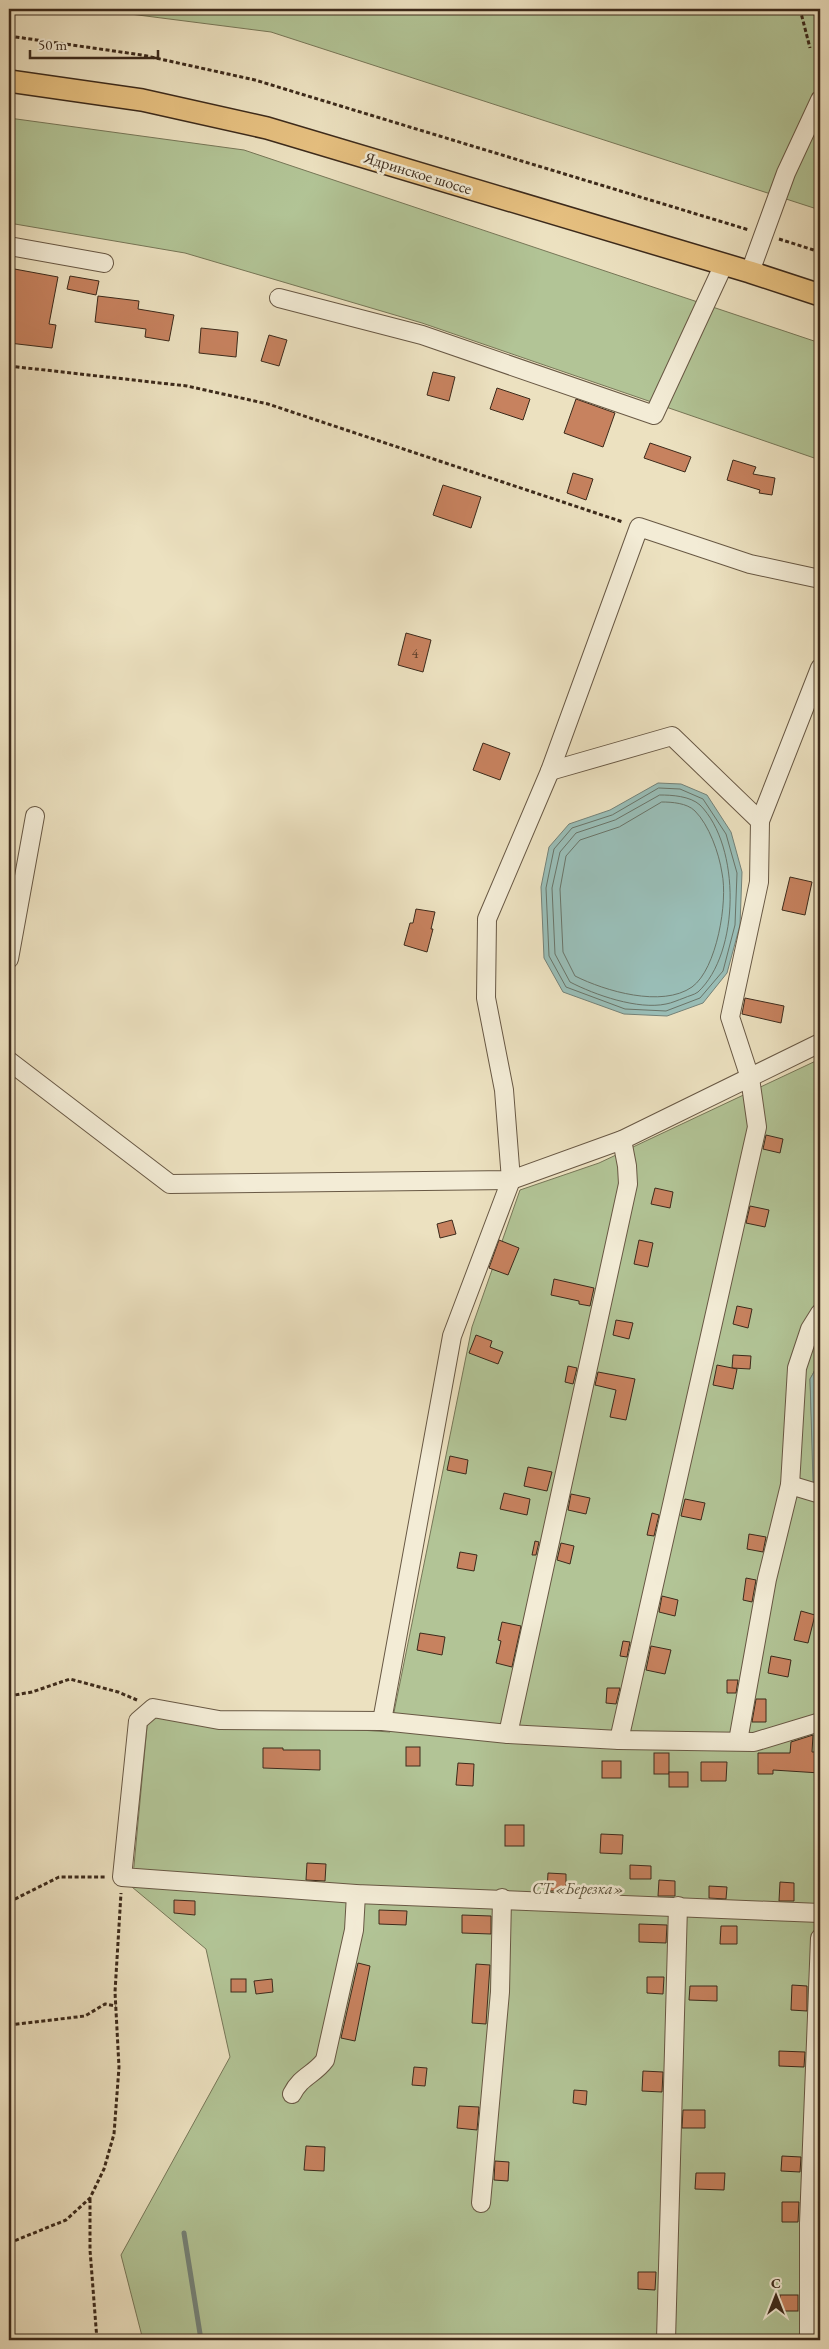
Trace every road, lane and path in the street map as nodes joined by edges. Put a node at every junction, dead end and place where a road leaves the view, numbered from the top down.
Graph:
1 (800, 9) edge
2 (9, 36) edge
3 (810, 48) dead end
4 (9, 81) edge
5 (820, 100) edge
6 (763, 234) junction
7 (9, 246) edge
8 (820, 252) edge
9 (104, 263) dead end
10 (724, 264) junction
11 (750, 272) junction
12 (820, 295) edge
13 (279, 298) dead end
14 (9, 366) edge
15 (639, 527) junction
16 (820, 579) edge
17 (820, 668) edge
18 (550, 771) junction
19 (35, 816) dead end
20 (760, 821) junction
21 (9, 959) edge
22 (820, 1043) edge
23 (9, 1061) edge
24 (750, 1078) junction
25 (622, 1140) junction
26 (511, 1180) junction
27 (820, 1313) edge
28 (790, 1485) junction
29 (820, 1494) edge
30 (9, 1696) edge
31 (154, 1708) junction
32 (382, 1721) junction
33 (820, 1722) edge
34 (508, 1734) junction
35 (619, 1740) junction
36 (738, 1741) junction
37 (122, 1877) junction
38 (356, 1894) junction
39 (502, 1898) junction
40 (9, 1902) edge
41 (678, 1906) junction
42 (820, 1913) edge
43 (820, 1938) edge
44 (116, 2006) junction
45 (9, 2025) edge
46 (292, 2094) dead end
47 (90, 2198) junction
48 (481, 2203) dead end
49 (9, 2242) edge
50 (97, 2340) edge
51 (666, 2340) edge
52 (808, 2340) edge

1 - 3 path
2 - 6 path
4 - 10 main road, Ядринское шоссе
5 - 6 street
6 - 8 path
6 - 11 street
7 - 9 street
10 - 11 main road, Ядринское шоссе
10 - 13 street
11 - 12 main road, Ядринское шоссе
14 - 15 path
15 - 16 street
15 - 18 street
17 - 20 street
18 - 20 street
18 - 26 street
19 - 21 street
20 - 24 street
22 - 24 street
23 - 26 street
24 - 25 street
24 - 35 street
25 - 26 street
25 - 34 street
26 - 32 street
27 - 28 street
28 - 29 street
28 - 36 street
30 - 31 path
31 - 32 street
31 - 37 street
32 - 34 street
33 - 36 street
34 - 35 street
35 - 36 street
37 - 38 street
37 - 40 path
37 - 44 path
38 - 39 street
38 - 46 street
39 - 41 street
39 - 48 street
41 - 42 street
41 - 51 street
43 - 52 street
44 - 45 path
44 - 47 path
47 - 49 path
47 - 50 path

